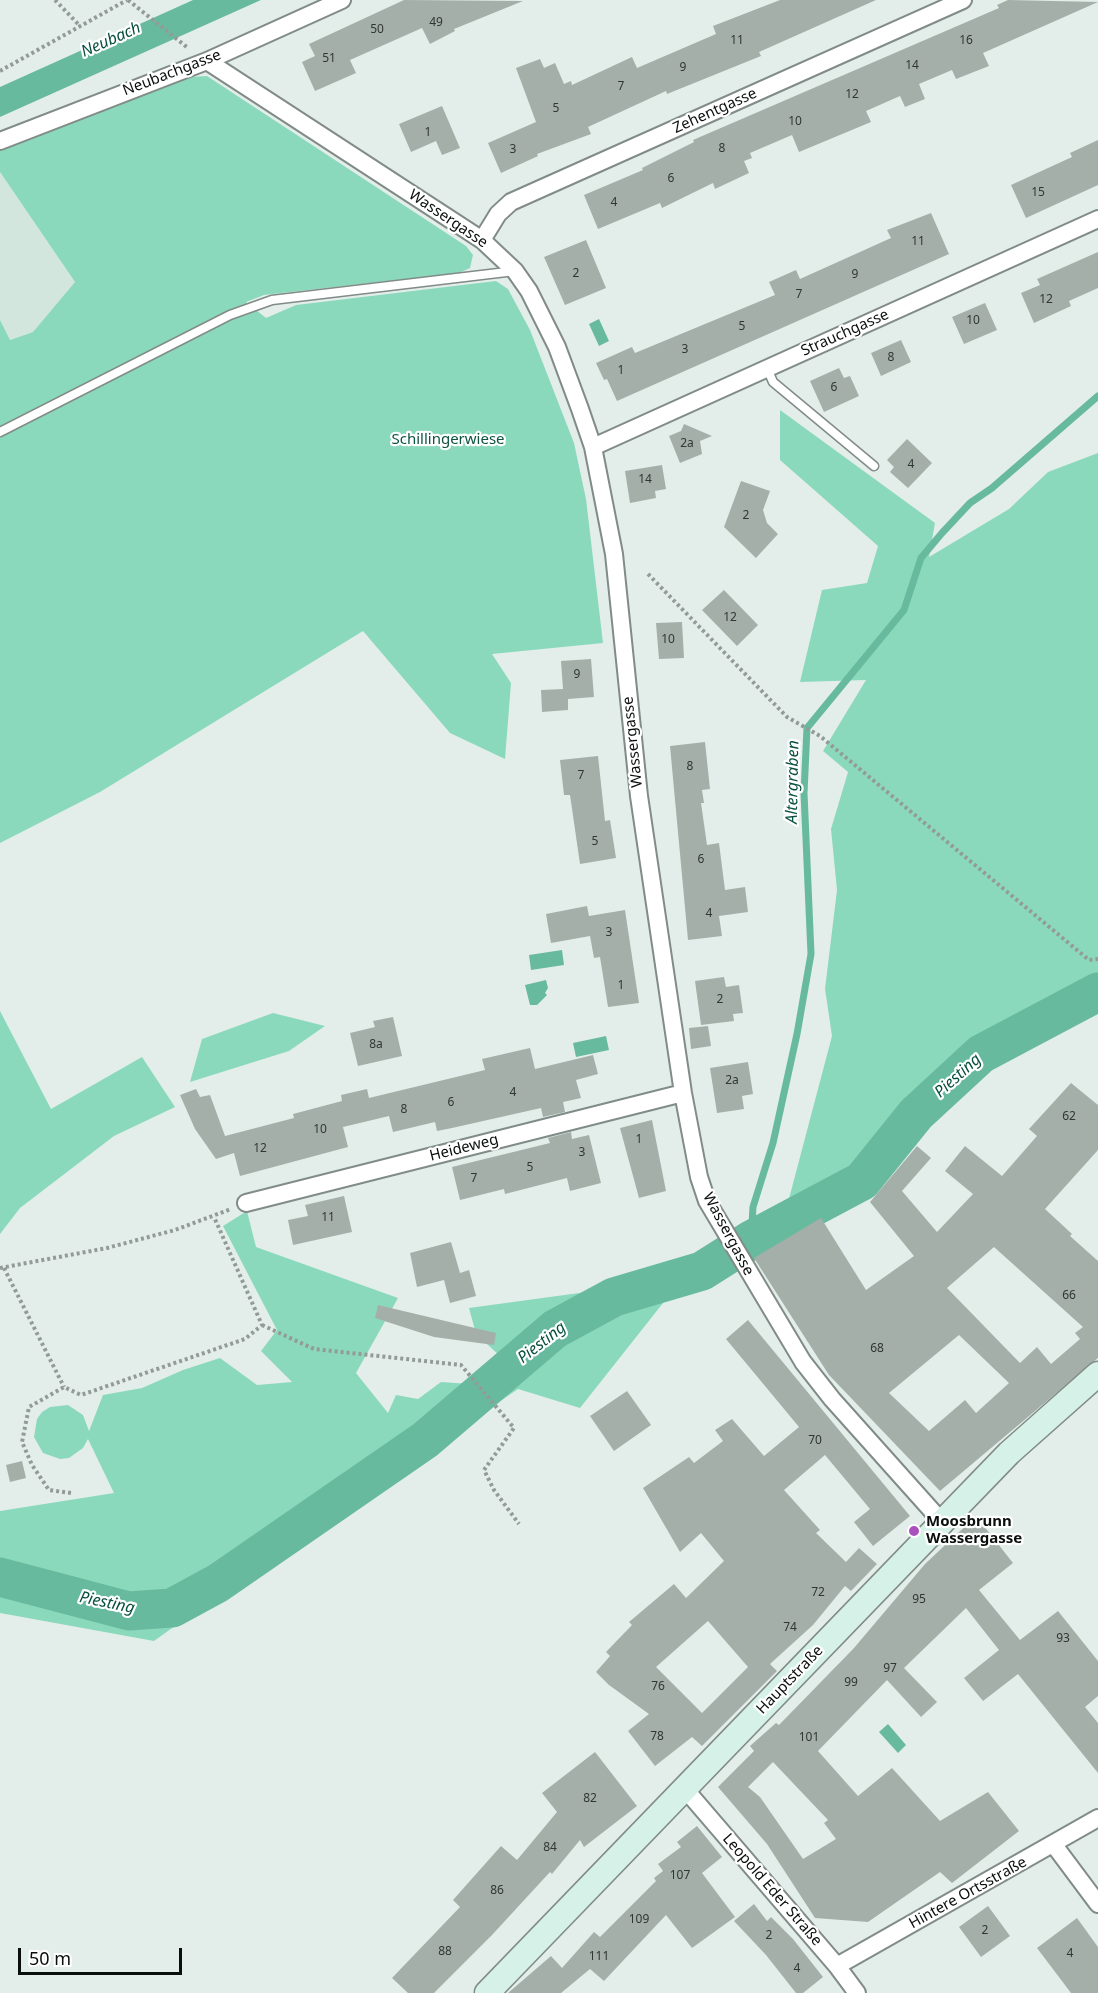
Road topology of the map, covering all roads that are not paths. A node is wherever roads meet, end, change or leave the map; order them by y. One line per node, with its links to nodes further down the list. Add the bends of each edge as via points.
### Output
1 (342, 0): 3 (street, Neubachgasse)
2 (963, 0): 6 (street, Zehentgasse, via 511,202 498,214)
3 (207, 61): 4 (street, Neubachgasse); 6 (street, Wassergasse)
4 (0, 141)
5 (1098, 219): 8 (street, Strauchgasse)
6 (482, 240): 7 (street, Wassergasse)
7 (515, 271): 9 (lane, via 272,300 230,315); 10 (street, Wassergasse, via 557,346)
8 (767, 368): 10 (street, Strauchgasse); 11 (lane, via 773,382)
9 (0, 432)
10 (592, 447): 12 (street, Wassergasse, via 614,554 639,796)
11 (874, 466)
12 (683, 1093): 13 (street, Heideweg); 15 (street, Wassergasse, via 699,1177 719,1225 803,1362)
13 (246, 1203)
14 (1098, 1374): 15 (main road, Hauptstraße, via 1009,1453)
15 (942, 1522): 16 (main road, Hauptstraße)
16 (685, 1789): 20 (street, Leopold Eder Straße); 21 (main road, Hauptstraße)
17 (1098, 1818): 18 (street, Hintere Ortsstraße)
18 (1054, 1845): 19 (street); 20 (street, Hintere Ortsstraße)
19 (1098, 1904)
20 (837, 1966): 22 (street, Leopold Eder Straße)
21 (487, 1993)
22 (857, 1993)

